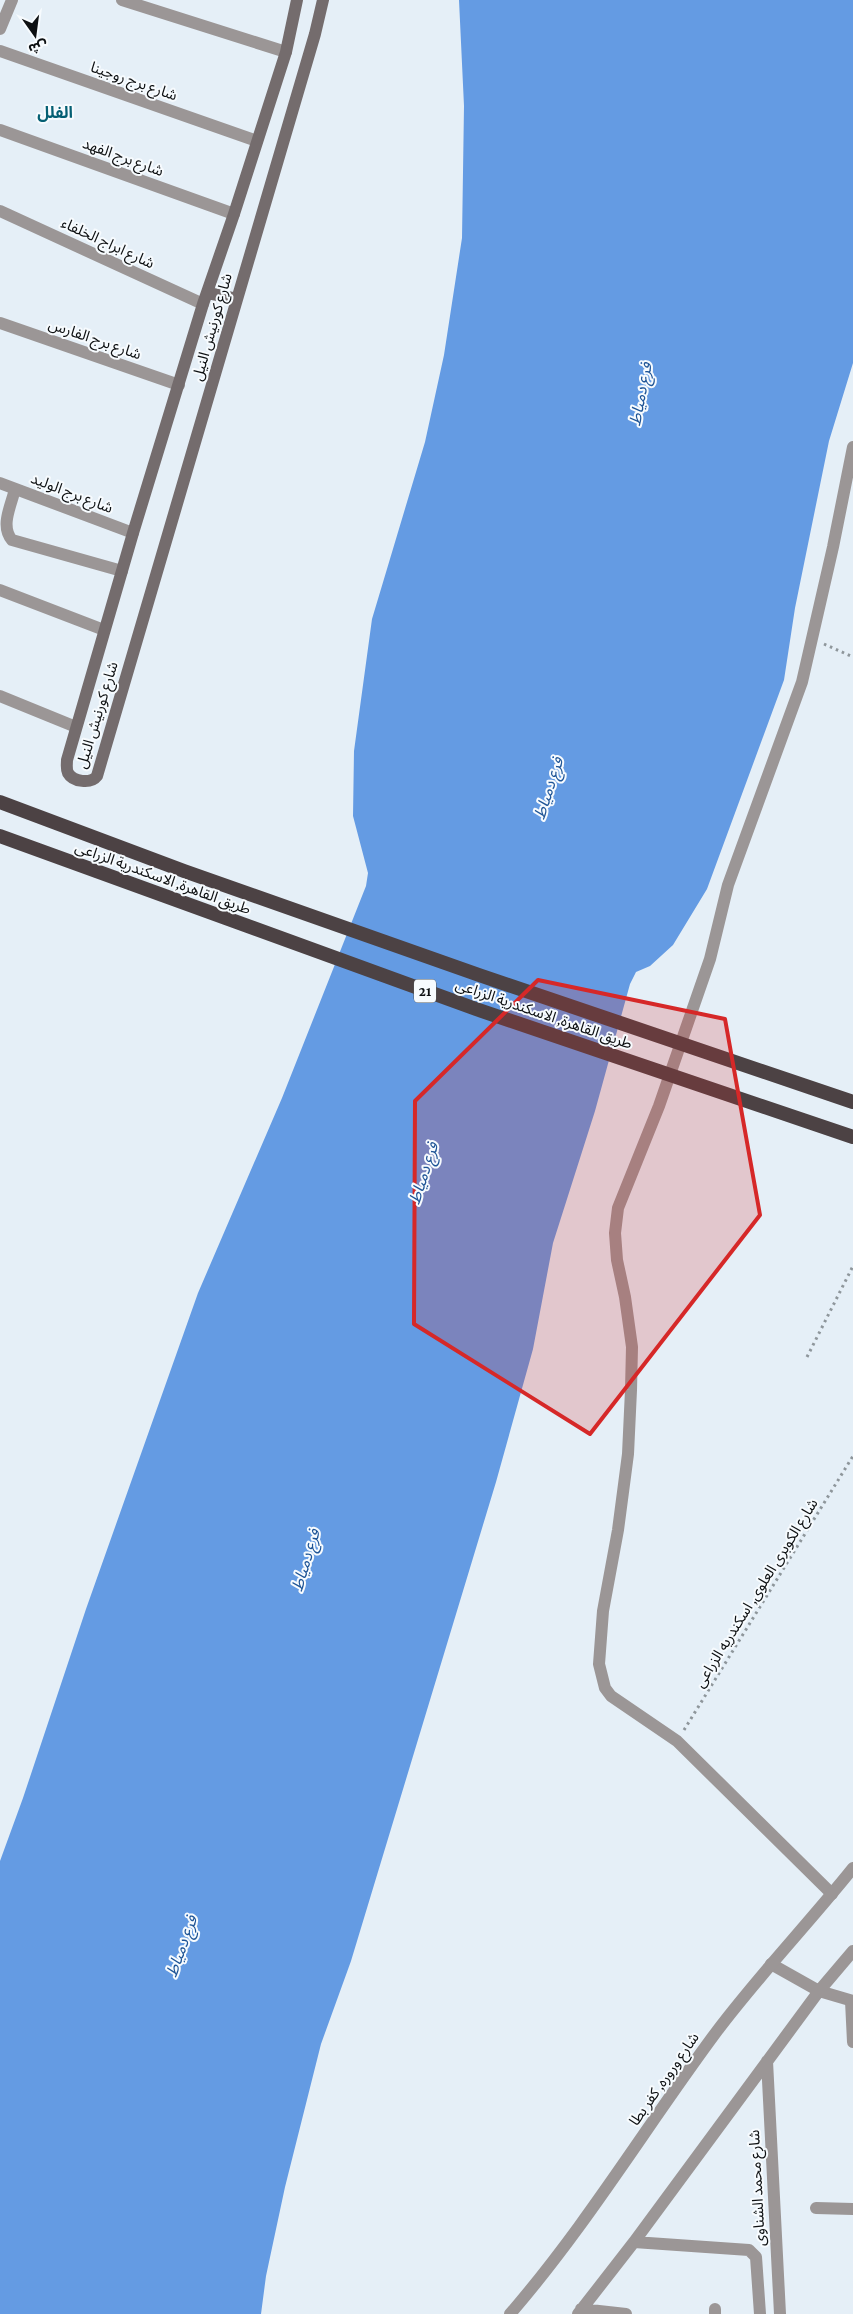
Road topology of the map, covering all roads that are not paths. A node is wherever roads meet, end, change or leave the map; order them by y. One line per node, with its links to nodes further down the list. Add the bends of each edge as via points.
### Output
1 (12, 0): 5 (street)
2 (122, 0): 7 (street)
3 (297, 0): 7 (main road, شارع كورنيش النيل)
4 (323, 0): 13 (main road, شارع كورنيش النيل)
5 (0, 28)
6 (0, 51): 9 (street, شارع برج روجينا)
7 (286, 52): 9 (main road, شارع كورنيش النيل)
8 (0, 130): 11 (street, شارع برج الفهد)
9 (257, 141): 11 (main road, شارع كورنيش النيل)
10 (0, 211): 12 (street, شارع ابراج الخلفاء)
11 (234, 214): 12 (main road, شارع كورنيش النيل)
12 (206, 299): 13 (main road); 15 (main road, شارع كورنيش النيل)
13 (237, 299): 24 (main road, شارع كورنيش النيل, via 97,776 92,781 70,776 67,772)
14 (0, 323): 15 (street, شارع برج الفارس)
15 (179, 385): 19 (main road, شارع كورنيش النيل)
16 (853, 446): 30 (street, via 834,547 802,682 728,885 710,959 659,1106 618,1208 615,1233 632,1347 631,1390 628,1454 603,1611 599,1664 605,1688 611,1696 677,1741)
17 (0, 483): 18 (street, شارع برج الوليد)
18 (15, 489): 19 (street, شارع برج الوليد); 20 (street, via 6,527 12,540)
19 (133, 533): 20 (main road, شارع كورنيش النيل)
20 (122, 571): 22 (main road, شارع كورنيش النيل)
21 (0, 590): 22 (street)
22 (104, 630): 24 (main road, شارع كورنيش النيل)
23 (0, 696): 24 (street)
24 (76, 727)
25 (0, 802): 27 (highway, طريق القاهرة, الاسكندرية الزراعى / 21, via 479,975)
26 (0, 836): 28 (highway, طريق القاهرة, الاسكندرية الزراعى / 21, via 439,996)
27 (853, 1102)
28 (853, 1137)
29 (853, 1868): 30 (street, شارع وروره, كفر بطا)
30 (832, 1894): 32 (street, شارع وروره, كفر بطا)
31 (853, 1951): 33 (street)
32 (771, 1964): 33 (street); 41 (street, شارع وروره, كفر بطا, via 718,2030 584,2222)
33 (819, 1992): 34 (street); 36 (street)
34 (852, 2001): 35 (street)
35 (853, 2042)
36 (767, 2061): 39 (street); 44 (street, شارع محمد الشناوى)
37 (816, 2208): 38 (street)
38 (853, 2208)
39 (634, 2242): 40 (street); 43 (street, via 749,2250 756,2257)
40 (580, 2312): 42 (street)
41 (510, 2314)
42 (626, 2314)
43 (760, 2314)
44 (780, 2314)

